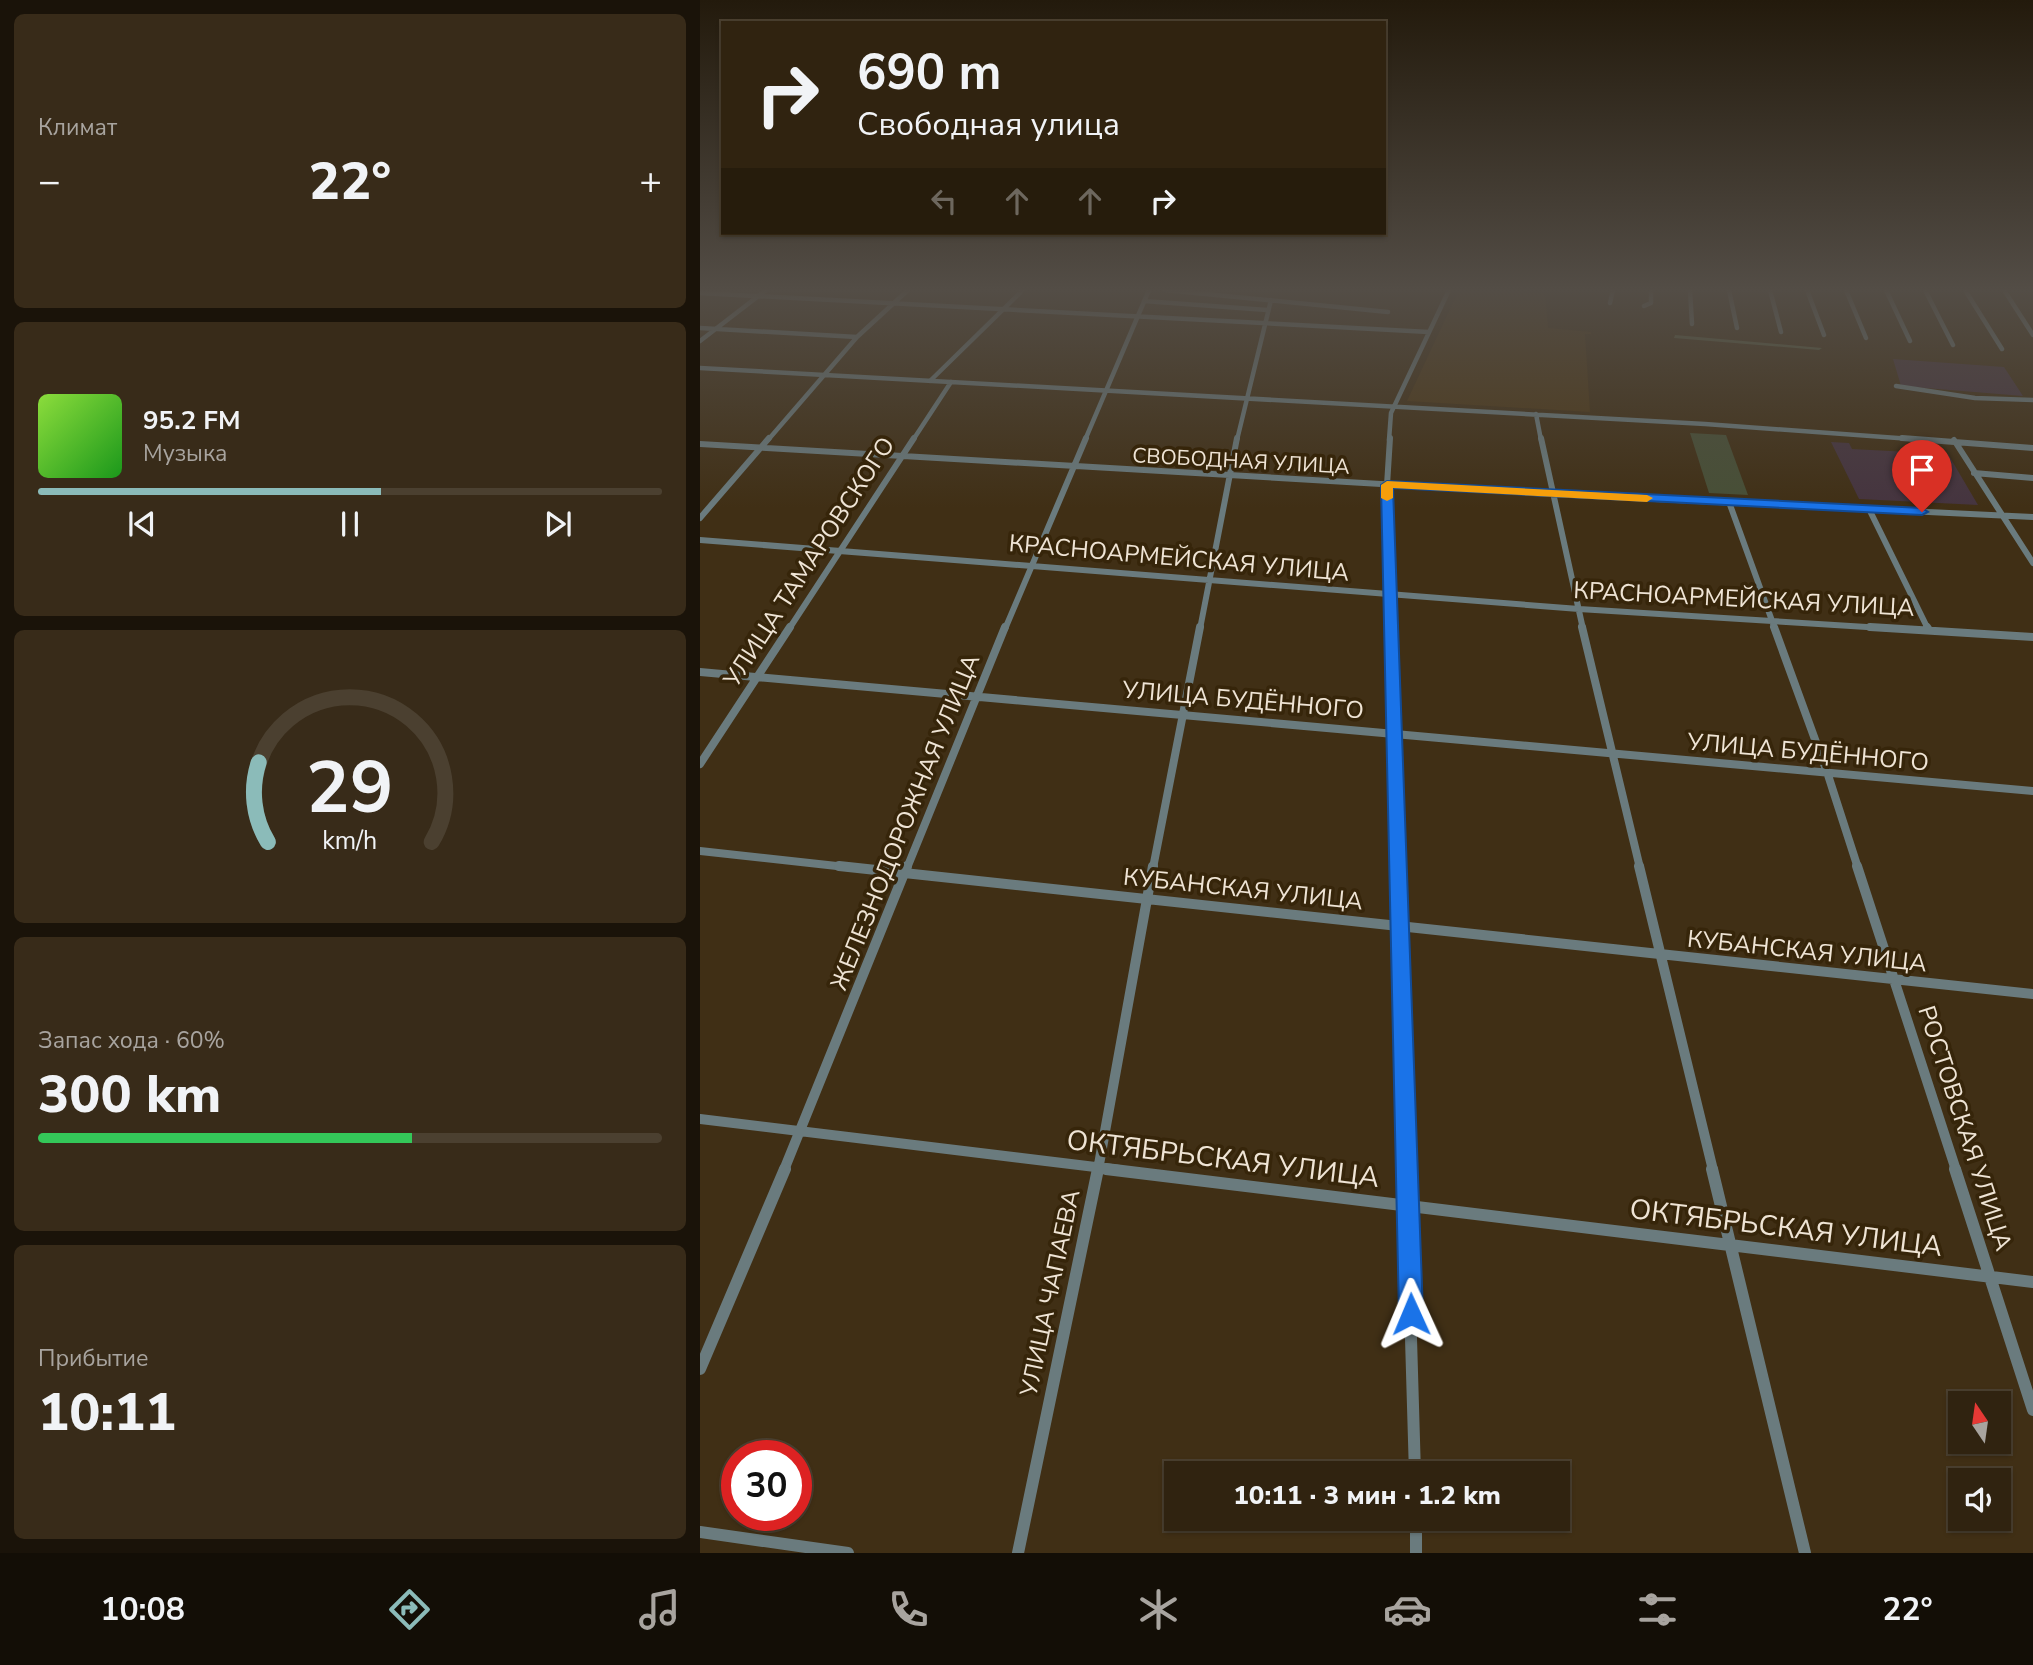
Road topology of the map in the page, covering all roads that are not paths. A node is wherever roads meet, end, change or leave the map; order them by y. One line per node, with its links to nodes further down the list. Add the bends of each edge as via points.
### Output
1 (834, 362): 7 (street)
2 (949, 362): 8 (street)
3 (1118, 362): 11 (street, ЖЕЛЕЗНОДОРОЖНАЯ УЛИЦА)
4 (1254, 362): 12 (street, УЛИЦА ЧАПАЕВА)
5 (1415, 362): 14 (street)
6 (700, 368): 7 (street)
7 (823, 375): 8 (street); 18 (street)
8 (930, 381): 9 (street)
9 (951, 382): 11 (street); 20 (street, УЛИЦА ТАМАРОВСКОГО)
10 (1896, 386): 13 (street, via 1975,398)
11 (1106, 390): 12 (street); 21 (street, ЖЕЛЕЗНОДОРОЖНАЯ УЛИЦА)
12 (1245, 398): 14 (street); 23 (street, УЛИЦА ЧАПАЕВА)
13 (2033, 400)
14 (1394, 406): 15 (street); 25 (street)
15 (1536, 414): 16 (street); 26 (street)
16 (1954, 440): 19 (street); 22 (street)
17 (700, 444): 18 (street, СВОБОДНАЯ УЛИЦА)
18 (761, 447): 20 (street, СВОБОДНАЯ УЛИЦА); 31 (street)
19 (2033, 448)
20 (901, 456): 21 (street, СВОБОДНАЯ УЛИЦА); 33 (street, УЛИЦА ТАМАРОВСКОГО)
21 (1072, 467): 23 (street, СВОБОДНАЯ УЛИЦА); 35 (street, ЖЕЛЕЗНОДОРОЖНАЯ УЛИЦА)
22 (1974, 473): 24 (street); 29 (street)
23 (1232, 476): 25 (street, СВОБОДНАЯ УЛИЦА); 36 (street, УЛИЦА ЧАПАЕВА)
24 (2033, 478)
25 (1387, 485): 26 (street, СВОБОДНАЯ УЛИЦА); 37 (street)
26 (1551, 494): 27 (street, СВОБОДНАЯ УЛИЦА); 38 (street)
27 (1729, 502): 28 (street, СВОБОДНАЯ УЛИЦА); 39 (street, РОСТОВСКАЯ УЛИЦА)
28 (1869, 509): 29 (street, СВОБОДНАЯ УЛИЦА); 40 (street)
29 (2001, 515): 30 (street, СВОБОДНАЯ УЛИЦА); 34 (street)
30 (2033, 517)
31 (700, 518)
32 (700, 540): 33 (street, КРАСНОАРМЕЙСКАЯ УЛИЦА)
33 (839, 550): 35 (street, КРАСНОАРМЕЙСКАЯ УЛИЦА); 43 (street, УЛИЦА ТАМАРОВСКОГО)
34 (2033, 563)
35 (1032, 566): 36 (street, КРАСНОАРМЕЙСКАЯ УЛИЦА); 44 (street, ЖЕЛЕЗНОДОРОЖНАЯ УЛИЦА)
36 (1210, 581): 37 (street, КРАСНОАРМЕЙСКАЯ УЛИЦА); 45 (street, УЛИЦА ЧАПАЕВА)
37 (1388, 593): 38 (street, КРАСНОАРМЕЙСКАЯ УЛИЦА); 46 (street)
38 (1579, 609): 39 (street, КРАСНОАРМЕЙСКАЯ УЛИЦА); 47 (street)
39 (1772, 620): 40 (street, КРАСНОАРМЕЙСКАЯ УЛИЦА); 49 (street, РОСТОВСКАЯ УЛИЦА)
40 (1929, 630): 41 (street, КРАСНОАРМЕЙСКАЯ УЛИЦА)
41 (2033, 637)
42 (700, 671): 43 (street, УЛИЦА БУДЁННОГО)
43 (757, 677): 44 (street, УЛИЦА БУДЁННОГО); 48 (street, УЛИЦА ТАМАРОВСКОГО)
44 (976, 696): 45 (street, УЛИЦА БУДЁННОГО); 52 (street, ЖЕЛЕЗНОДОРОЖНАЯ УЛИЦА)
45 (1184, 714): 46 (street, УЛИЦА БУДЁННОГО); 53 (street, УЛИЦА ЧАПАЕВА)
46 (1394, 733): 47 (street, УЛИЦА БУДЁННОГО); 54 (street)
47 (1612, 752): 49 (street, УЛИЦА БУДЁННОГО); 55 (street)
48 (700, 764)
49 (1828, 775): 50 (street, УЛИЦА БУДЁННОГО); 56 (street, РОСТОВСКАЯ УЛИЦА)
50 (2033, 791)
51 (700, 851): 52 (street, КУБАНСКАЯ УЛИЦА)
52 (905, 872): 53 (street, КУБАНСКАЯ УЛИЦА); 59 (street, ЖЕЛЕЗНОДОРОЖНАЯ УЛИЦА)
53 (1147, 897): 54 (street, КУБАНСКАЯ УЛИЦА); 60 (street, УЛИЦА ЧАПАЕВА)
54 (1400, 925): 55 (street, КУБАНСКАЯ УЛИЦА); 61 (street)
55 (1662, 954): 56 (street, КУБАНСКАЯ УЛИЦА); 62 (street)
56 (1895, 979): 57 (street, КУБАНСКАЯ УЛИЦА); 63 (street, РОСТОВСКАЯ УЛИЦА)
57 (2033, 994)
58 (700, 1119): 59 (street, ОКТЯБРЬСКАЯ УЛИЦА)
59 (800, 1132): 60 (street, ОКТЯБРЬСКАЯ УЛИЦА); 65 (street, ЖЕЛЕЗНОДОРОЖНАЯ УЛИЦА)
60 (1098, 1168): 61 (street, ОКТЯБРЬСКАЯ УЛИЦА); 71 (street, УЛИЦА ЧАПАЕВА)
61 (1408, 1207): 62 (street, ОКТЯБРЬСКАЯ УЛИЦА); 67 (street)
62 (1731, 1245): 63 (street, ОКТЯБРЬСКАЯ УЛИЦА); 73 (street)
63 (1991, 1278): 64 (street, ОКТЯБРЬСКАЯ УЛИЦА); 66 (street, РОСТОВСКАЯ УЛИЦА)
64 (2033, 1282)
65 (700, 1369)
66 (2033, 1410)
67 (1415, 1461)
68 (1416, 1531): 72 (street)
69 (700, 1532): 70 (street)
70 (848, 1553)
71 (1018, 1553)
72 (1416, 1553)
73 (1805, 1553)

